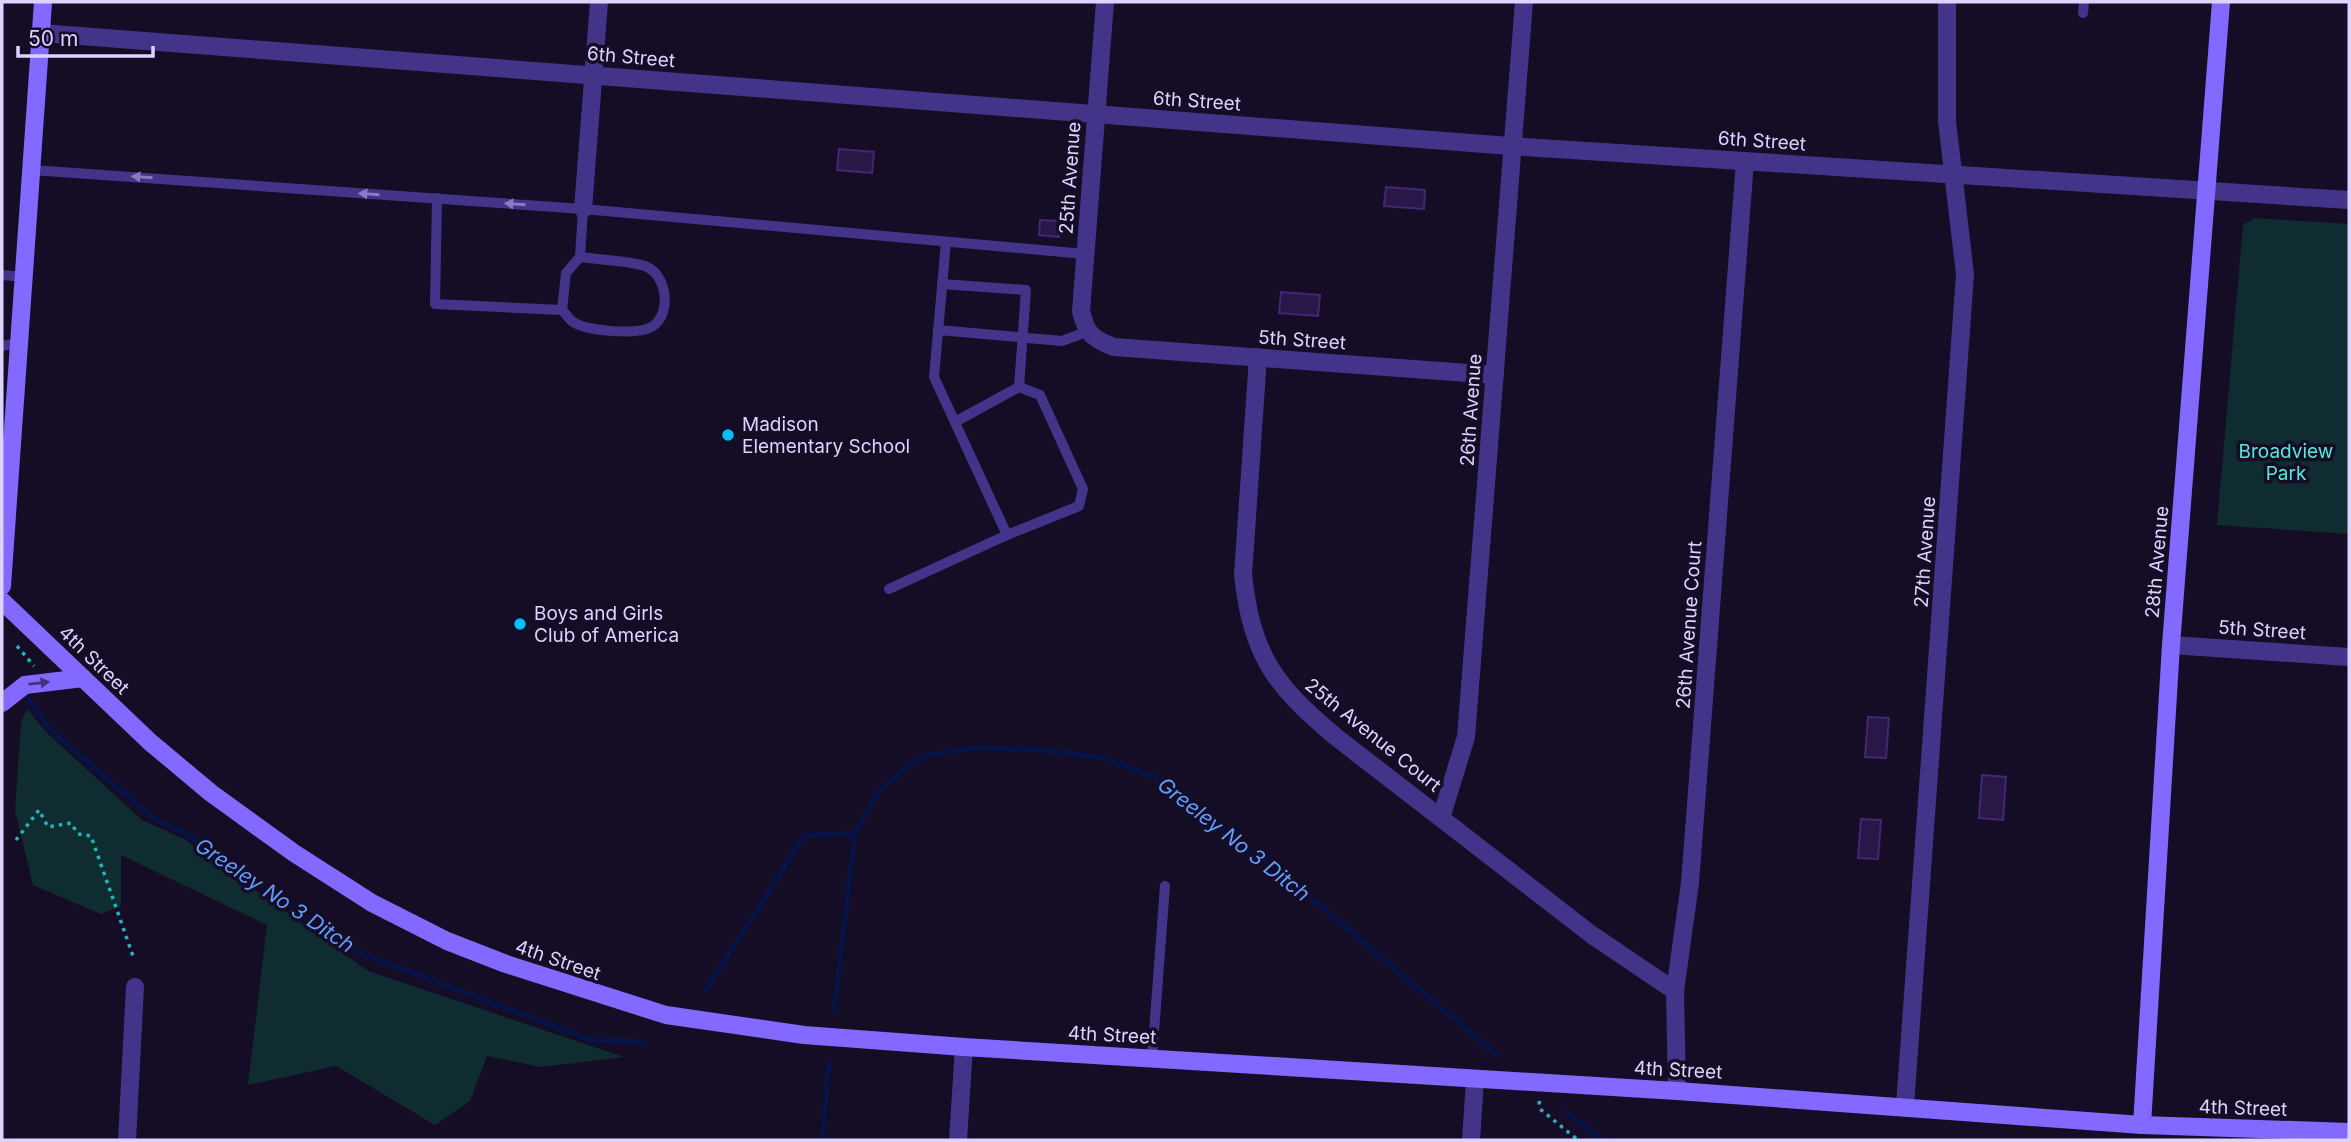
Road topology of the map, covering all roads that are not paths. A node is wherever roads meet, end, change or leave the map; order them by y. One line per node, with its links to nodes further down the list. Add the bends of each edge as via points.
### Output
1 (43, 2): 9 (main road)
2 (599, 2): 10 (street)
3 (1105, 2): 11 (street, 25th Avenue)
4 (1524, 2): 12 (street, 26th Avenue)
5 (1940, 2): 15 (street, 27th Avenue)
6 (2084, 2): 8 (lane)
7 (2221, 2): 16 (main road, 28th Avenue)
8 (2083, 13)
9 (41, 33): 10 (street, 6th Street); 14 (main road)
10 (593, 75): 11 (street, 6th Street); 19 (street)
11 (1096, 115): 12 (street, 6th Street); 21 (street, 25th Avenue)
12 (1510, 146): 13 (street, 6th Street); 32 (street, 26th Avenue)
13 (1745, 161): 15 (street, 6th Street); 47 (street, 26th Avenue Court, via 1690,883)
14 (32, 170): 17 (lane, one-way to 14); 24 (main road)
15 (1955, 174): 16 (street, 6th Street); 52 (street, 27th Avenue, via 1965,274)
16 (2207, 191): 18 (street, 6th Street); 40 (main road, 28th Avenue)
17 (437, 198): 19 (lane, one-way to 17); 26 (lane, via 435,304)
18 (2349, 200)
19 (583, 209): 20 (lane); 22 (lane)
20 (946, 242): 21 (lane); 25 (lane)
21 (1085, 254): 28 (street, 25th Avenue, via 1081,311)
22 (580, 257): 26 (lane, via 566,273); 26 (lane, via 645,267 657,274 664,289 662,312 652,327 627,332 575,323)
23 (2, 275): 24 (lane)
24 (24, 277): 30 (main road)
25 (943, 284): 27 (lane); 29 (lane, via 1026,290)
26 (562, 310)
27 (938, 330): 29 (lane); 34 (lane, via 934,377)
28 (1086, 332): 29 (lane, via 1062,341); 31 (street, 5th Street, via 1107,345)
29 (1023, 338): 33 (lane)
30 (10, 344): 35 (main road)
31 (1258, 357): 32 (street, 5th Street); 44 (street, 25th Avenue Court, via 1243,575 1257,645 1277,680 1301,708)
32 (1495, 375): 44 (street, 26th Avenue, via 1466,737)
33 (1019, 387): 34 (lane); 36 (lane, via 1040,395 1083,489 1079,506)
34 (955, 422): 36 (lane)
35 (5, 514): 37 (main road)
36 (1007, 535): 38 (lane)
37 (2, 586)
38 (889, 589)
39 (2, 601): 42 (main road, 4th Street)
40 (2171, 645): 41 (street, 5th Street); 53 (main road, 28th Avenue)
41 (2349, 657)
42 (83, 678): 43 (main road, one-way to 42, via 25,685); 48 (main road, 4th Street, via 220,800 375,905 447,941 644,1010 804,1035)
43 (2, 703)
44 (1441, 818): 47 (street, 25th Avenue Court, via 1592,935)
45 (1165, 886): 49 (lane)
46 (135, 987): 55 (street)
47 (1675, 991): 51 (street, 26th Avenue Court)
48 (964, 1047): 49 (main road, 4th Street); 56 (street)
49 (1152, 1058): 50 (main road, 4th Street)
50 (1475, 1080): 51 (main road, 4th Street); 57 (street)
51 (1677, 1091): 52 (main road, 4th Street)
52 (1905, 1106): 53 (main road, 4th Street)
53 (2142, 1125): 54 (main road, 4th Street)
54 (2349, 1132)
55 (127, 1140)
56 (958, 1140)
57 (1471, 1140)

